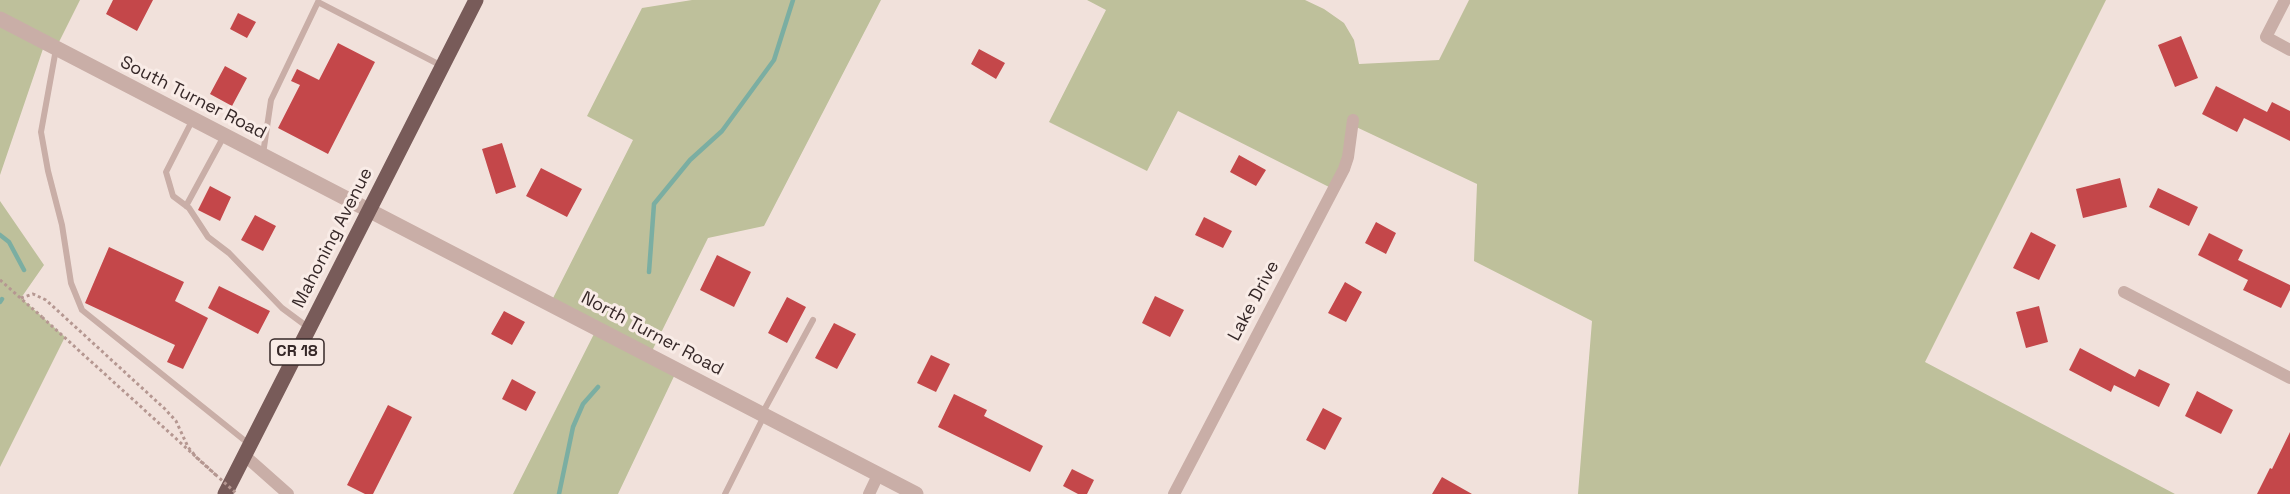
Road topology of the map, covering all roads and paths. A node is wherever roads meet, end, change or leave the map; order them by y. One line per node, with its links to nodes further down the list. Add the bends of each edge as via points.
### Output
1 (476, 0): 6 (main road, Mahoning Avenue / CR 18)
2 (2285, 0): 5 (street, via 2266,37)
3 (0, 19): 4 (street, South Turner Road)
4 (56, 48): 7 (street, South Turner Road); 20 (lane, via 41,132 71,283 82,310)
5 (2290, 50)
6 (442, 66): 10 (lane, via 318,2 271,100); 12 (main road, Mahoning Avenue / CR 18)
7 (193, 119): 9 (street, South Turner Road); 11 (lane, via 166,172 173,196)
8 (1353, 120): 29 (street, Lake Drive, via 1344,169)
9 (224, 136): 10 (street, South Turner Road); 11 (lane)
10 (263, 156): 12 (street, South Turner Road)
11 (186, 206): 17 (lane, via 208,237 282,308)
12 (369, 211): 17 (main road, Mahoning Avenue / CR 18); 19 (street, North Turner Road)
13 (0, 280): 15 (path)
14 (2124, 292): 18 (street)
15 (21, 298): 21 (path, via 33,294 41,297 70,321 176,421 188,447); 24 (path, bridge)
16 (813, 320): 19 (lane)
17 (309, 328): 20 (main road, Mahoning Avenue / CR 18)
18 (2290, 378)
19 (763, 415): 22 (street, North Turner Road); 26 (lane)
20 (247, 450): 23 (main road, Mahoning Avenue / CR 18); 25 (street)
21 (214, 475)
22 (879, 475): 27 (street); 28 (street, North Turner Road)
23 (225, 494)
24 (237, 494)
25 (288, 494)
26 (725, 494)
27 (869, 494)
28 (916, 494)
29 (1174, 494)

